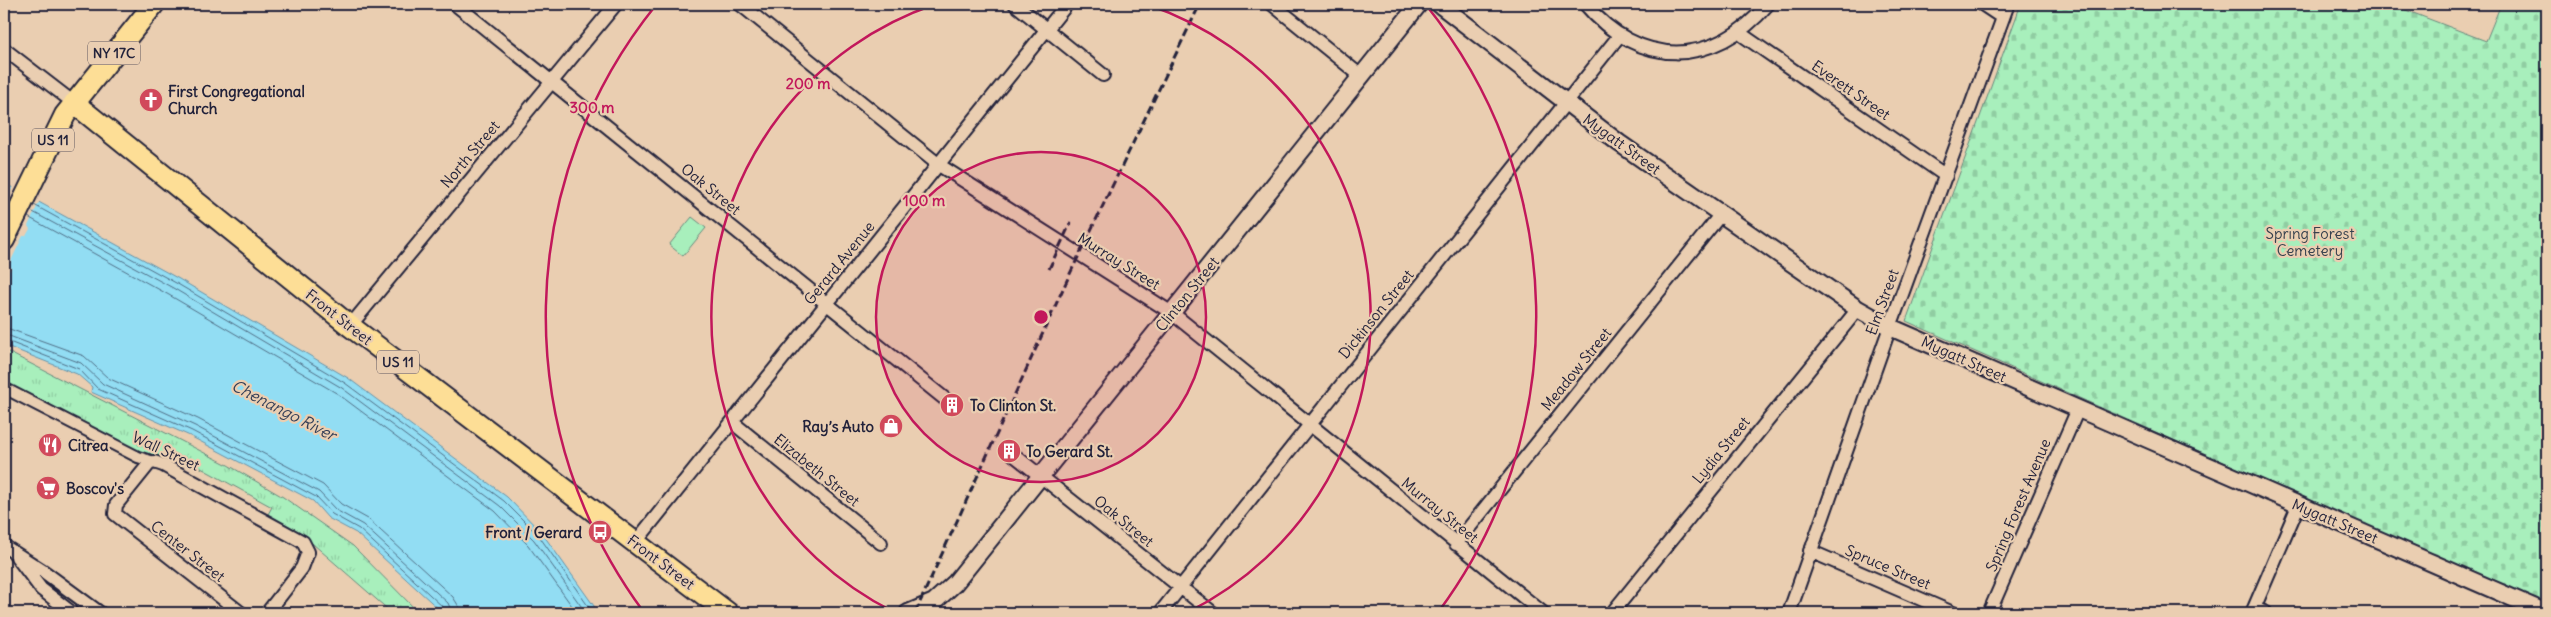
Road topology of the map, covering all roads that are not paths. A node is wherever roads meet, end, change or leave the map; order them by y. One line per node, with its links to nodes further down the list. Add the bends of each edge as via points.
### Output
1 (154, 4): 22 (main road, NY 17C)
2 (455, 4): 21 (street, Oak Street)
3 (616, 4): 21 (street, North Street)
4 (740, 4): 24 (street, Murray Street)
5 (1015, 4): 15 (street)
6 (1067, 4): 15 (street, Gerard Avenue)
7 (1272, 4): 20 (street)
8 (1419, 4): 20 (street, Clinton Street)
9 (1439, 4): 23 (street, Mygatt Street)
10 (1585, 4): 17 (street)
11 (1768, 4): 16 (street)
12 (1982, 4): 14 (street)
13 (2008, 4): 14 (street, Elm Street)
14 (2002, 18): 25 (street, Elm Street)
15 (1046, 30): 19 (street); 24 (street, Gerard Avenue)
16 (1738, 32): 17 (street, via 1691,53 1673,54 1647,49); 25 (street, Everett Street)
17 (1618, 36): 23 (street, Dickinson Street)
18 (4, 49): 22 (street, Front Street)
19 (1103, 75)
20 (1362, 76): 30 (street, Clinton Street)
21 (552, 81): 28 (street, Oak Street); 31 (street, North Street)
22 (74, 103): 27 (main road, US 11); 31 (main road, Front Street / US 11)
23 (1566, 103): 26 (street, Mygatt Street); 37 (street, Dickinson Street)
24 (939, 165): 28 (street, Gerard Avenue); 30 (street, Murray Street)
25 (1946, 176): 32 (street, Elm Street)
26 (1720, 214): 29 (street, Mygatt Street); 44 (street, Meadow Street)
27 (4, 240)
28 (827, 304): 34 (street, Oak Street); 36 (street, Gerard Avenue)
29 (1858, 309): 32 (street, Mygatt Street); 59 (street, Lydia Street)
30 (1172, 313): 37 (street, Murray Street); 40 (street, Clinton Street)
31 (350, 326): 42 (main road, Front Street / US 11)
32 (1890, 327): 35 (street, Mygatt Street); 46 (street, Elm Street)
33 (4, 388): 39 (street, Wall Street, via 138,457)
34 (945, 399)
35 (2078, 409): 41 (street, Mygatt Street); 62 (street, Spring Forest Avenue)
36 (732, 422): 42 (street, Gerard Avenue); 43 (street, Elizabeth Street)
37 (1308, 425): 44 (street, Murray Street); 48 (street, Dickinson Street)
38 (1014, 455): 40 (street, Oak Street)
39 (154, 462): 52 (street, Center Street, via 116,505 115,514); 53 (street, Wall Street, via 302,542 308,552 302,568)
40 (1041, 476): 48 (street, Oak Street); 55 (street, Clinton Street, via 955,583 934,602)
41 (2298, 506): 49 (street); 64 (street, Mygatt Street)
42 (636, 543): 54 (main road, Front Street / US 11)
43 (881, 543)
44 (1456, 544): 58 (street, Murray Street)
45 (4, 546): 47 (street)
46 (1810, 551): 60 (street, Elm Street); 61 (street, Spruce Street)
47 (16, 555): 50 (street, via 41,589); 51 (street, via 43,570)
48 (1180, 587): 56 (street, Dickinson Street); 57 (street, Oak Street)
49 (2253, 611): 63 (street)
50 (72, 613)
51 (100, 613)
52 (241, 613)
53 (267, 613)
54 (728, 613)
55 (908, 613)
56 (1160, 613)
57 (1213, 613)
58 (1543, 613)
59 (1612, 613)
60 (1789, 613)
61 (1953, 613)
62 (1989, 613)
63 (2266, 613)
64 (2547, 613)

